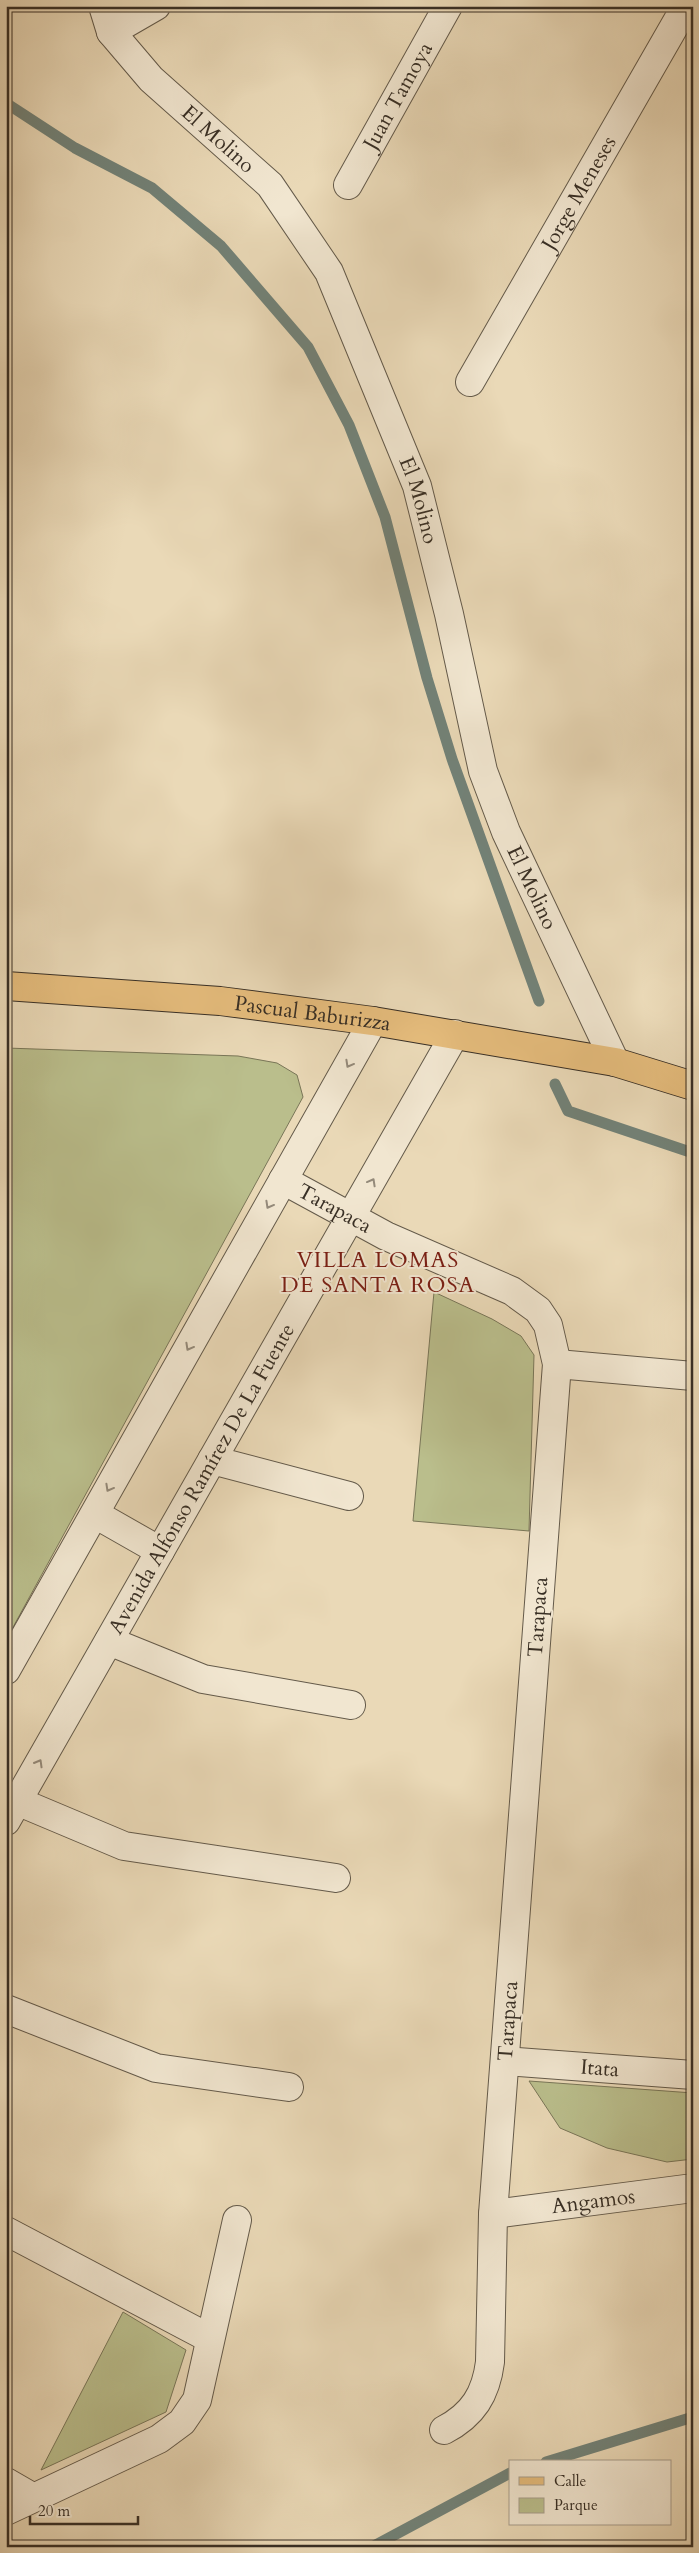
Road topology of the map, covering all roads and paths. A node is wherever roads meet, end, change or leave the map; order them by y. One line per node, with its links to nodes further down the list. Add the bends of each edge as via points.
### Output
1 (103, 6): 5 (street, El Molino)
2 (156, 6): 5 (street)
3 (448, 6): 6 (street, Juan Tamoya)
4 (686, 6): 7 (street, Jorge Meneses)
5 (112, 32): 11 (street, El Molino, via 152,79 270,185 329,272 418,486 483,771 506,832)
6 (348, 185)
7 (470, 382)
8 (6, 986): 9 (main road, Pascual Baburizza, via 220,1001)
9 (373, 1021): 10 (main road, Pascual Baburizza); 13 (street, one-way to 13)
10 (455, 1034): 11 (main road, Pascual Baburizza); 14 (street, Avenida Alfonso Ramírez De La Fuente, one-way to 10)
11 (615, 1062): 12 (main road, Pascual Baburizza)
12 (693, 1086)
13 (283, 1180): 14 (street, Tarapaca); 19 (street, one-way to 19)
14 (352, 1217): 15 (street, Tarapaca, via 386,1236 512,1291 538,1310 548,1325); 17 (street, Avenida Alfonso Ramírez De La Fuente)
15 (557, 1364): 16 (street); 27 (street, Tarapaca)
16 (693, 1376)
17 (212, 1460): 18 (street); 20 (street, Avenida Alfonso Ramírez De La Fuente)
18 (349, 1496)
19 (95, 1514): 20 (street); 22 (street)
20 (160, 1551): 21 (street, Avenida Alfonso Ramírez De La Fuente)
21 (109, 1641): 23 (street, via 203,1679); 24 (street, Avenida Alfonso Ramírez De La Fuente, one-way to 21)
22 (6, 1670)
23 (351, 1705)
24 (12, 1811): 25 (street, via 124,1846)
25 (336, 1878)
26 (6, 2009): 29 (street, via 156,2068)
27 (506, 2062): 28 (street, Itata); 31 (street, Tarapaca)
28 (693, 2075)
29 (289, 2087)
30 (693, 2188): 31 (street, Angamos)
31 (493, 2214): 35 (street, Tarapaca, via 488,2381 471,2412)
32 (237, 2220): 34 (street)
33 (6, 2231): 34 (street)
34 (209, 2338): 37 (street, via 197,2400 182,2422 159,2439)
35 (444, 2430)
36 (6, 2482): 37 (street)
37 (32, 2498): 38 (street)
38 (6, 2511)

